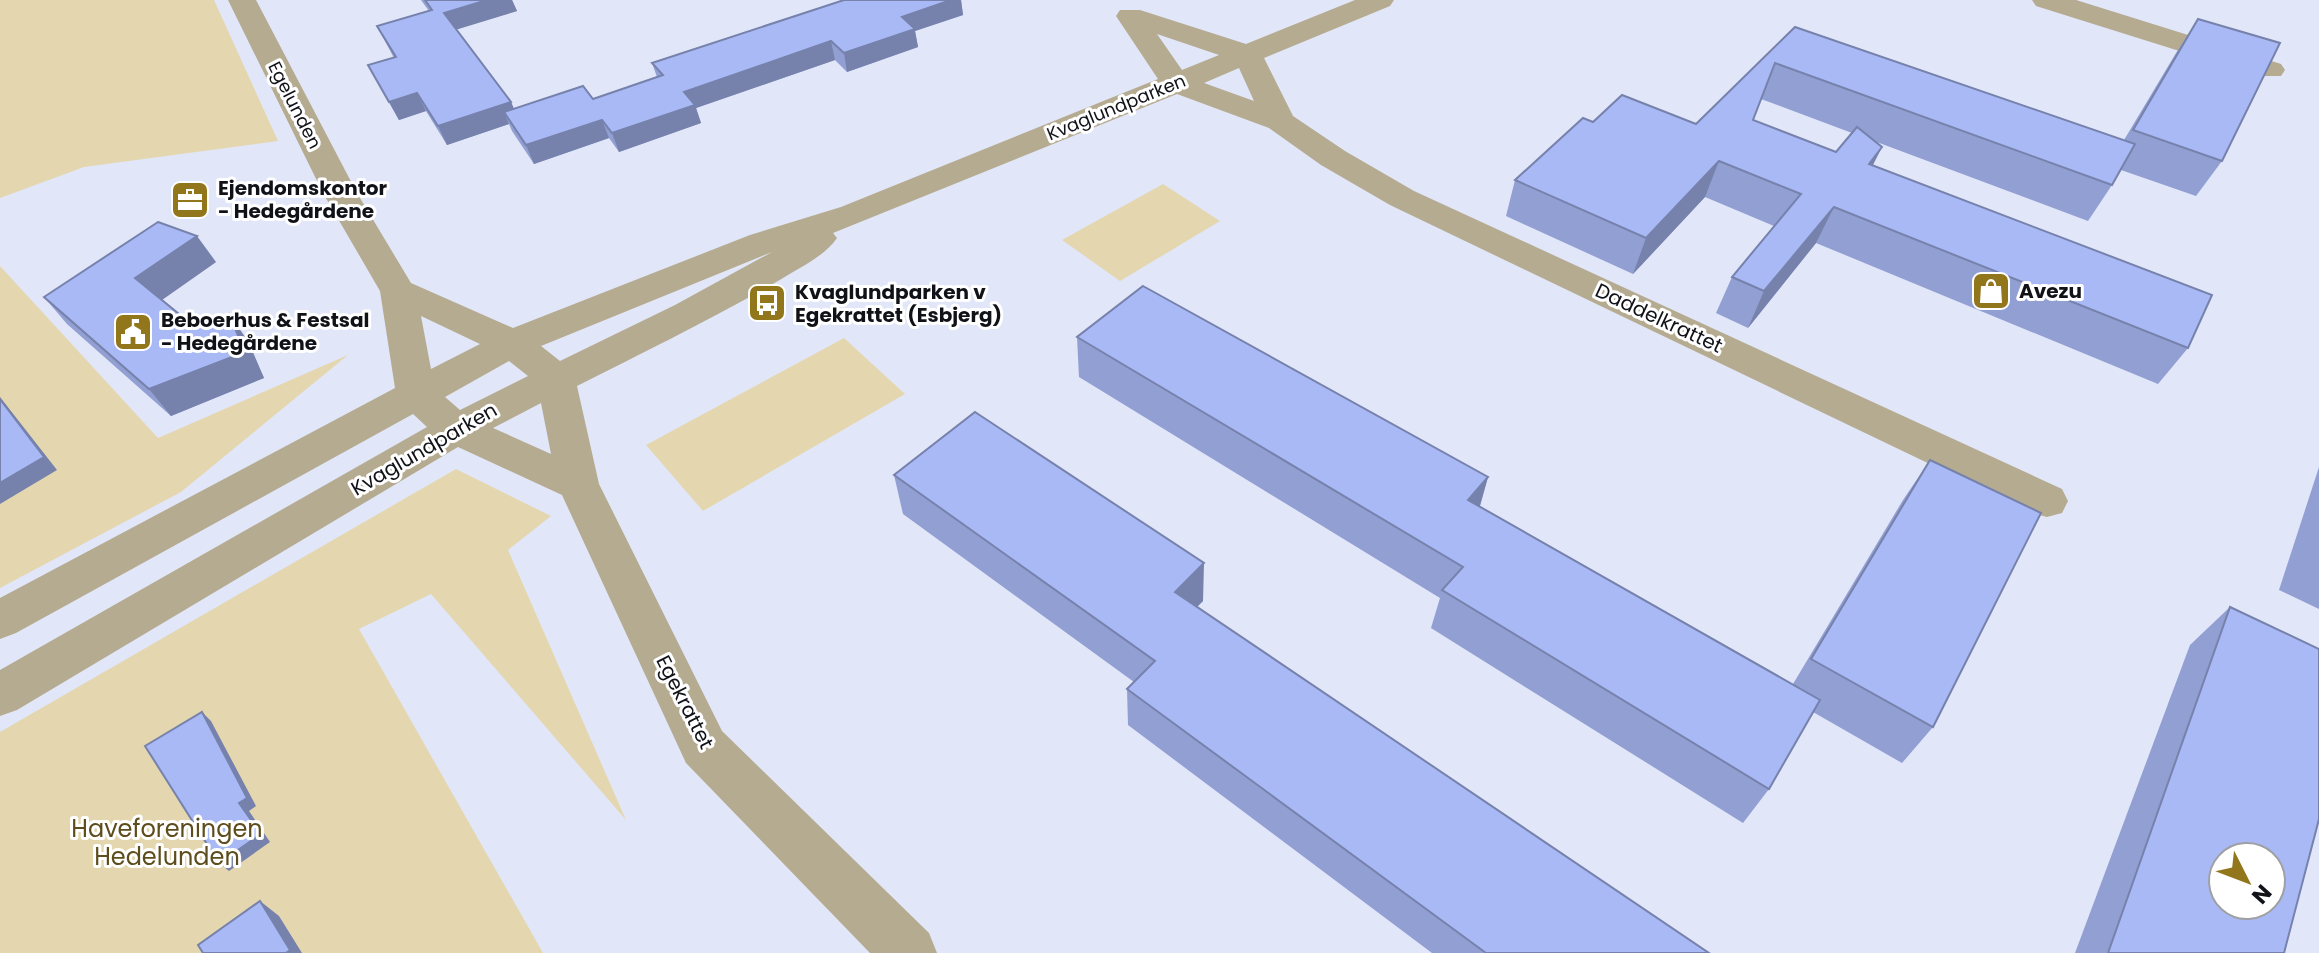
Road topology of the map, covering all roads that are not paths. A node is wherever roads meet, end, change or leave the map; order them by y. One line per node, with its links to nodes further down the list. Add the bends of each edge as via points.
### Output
1 (242, 0): 10 (street, Egelunden, via 340,193)
2 (1380, 0): 5 (street, Kvaglundparken)
3 (2046, 0): 6 (street)
4 (1119, 8): 5 (street); 7 (street)
5 (1247, 54): 7 (street, Kvaglundparken); 8 (street, Daddelkrattet)
6 (2270, 70)
7 (1176, 83): 8 (street, Daddelkrattet); 9 (street, Kvaglundparken)
8 (1280, 121): 16 (street, Daddelkrattet, via 1402,198)
9 (853, 215): 11 (street, Kvaglundparken, via 762,243); 12 (street, Kvaglundparken, via 765,276)
10 (398, 291): 11 (street); 13 (street, Egelunden)
11 (512, 343): 12 (street); 13 (street, Kvaglundparken)
12 (555, 377): 14 (street, Kvaglundparken); 15 (street, Egekrattet)
13 (416, 394): 14 (street); 17 (street, Kvaglundparken)
14 (456, 429): 15 (street); 18 (street, Kvaglundparken)
15 (578, 484): 19 (street, Egekrattet, via 704,747)
16 (2047, 501)
17 (0, 620)
18 (0, 695)
19 (909, 953)

